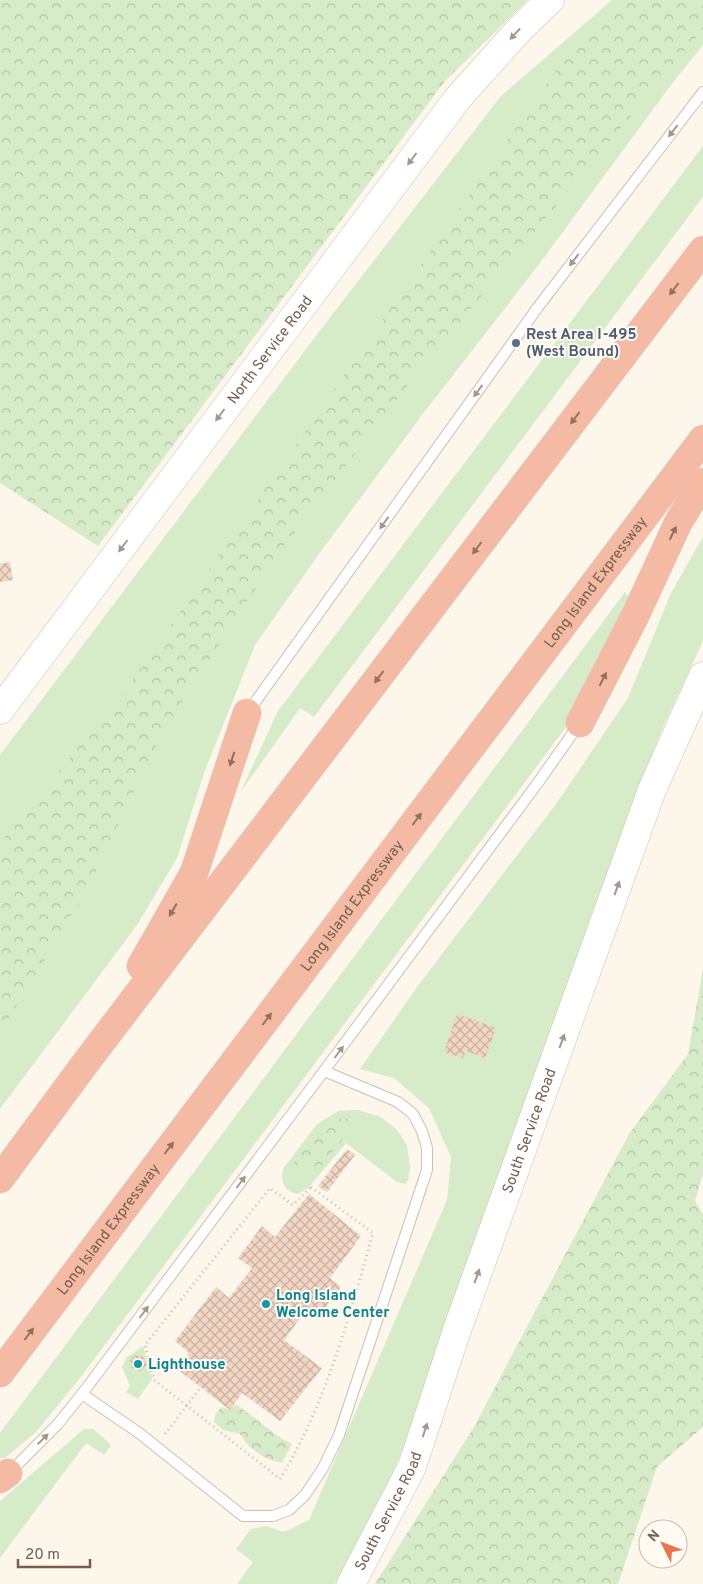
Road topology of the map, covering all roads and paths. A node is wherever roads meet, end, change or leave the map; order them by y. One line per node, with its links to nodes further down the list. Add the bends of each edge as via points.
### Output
1 (550, 0): 7 (main road, North Service Road, one-way to 7, via 458,98)
2 (703, 92): 8 (lane, one-way to 8, via 538,307)
3 (703, 250): 10 (highway, one-way to 10)
4 (703, 439): 13 (highway, Long Island Expressway, one-way to 4)
5 (703, 482): 9 (highway, one-way to 5, via 636,614 678,522)
6 (703, 676): 19 (main road, South Service Road, one-way to 6, via 412,1467 461,1321 652,790)
7 (0, 710)
8 (247, 713): 10 (highway, one-way to 10, via 194,873)
9 (580, 723): 11 (lane, one-way to 9)
10 (84, 1065): 12 (highway)
11 (324, 1071): 15 (lane, one-way to 11); 17 (lane, via 398,1102 413,1114 428,1148 427,1170 339,1435 305,1495 289,1510 273,1516 243,1516)
12 (0, 1179)
13 (0, 1373)
14 (201, 1387): 16 (path)
15 (82, 1394): 17 (lane); 18 (lane, one-way to 15, via 57,1426)
16 (187, 1406): 16 (path, via 280,1479 323,1394 373,1233 311,1187 293,1206 270,1188 145,1345 154,1380); 17 (path)
17 (156, 1446)
18 (4, 1476)
19 (351, 1584)

